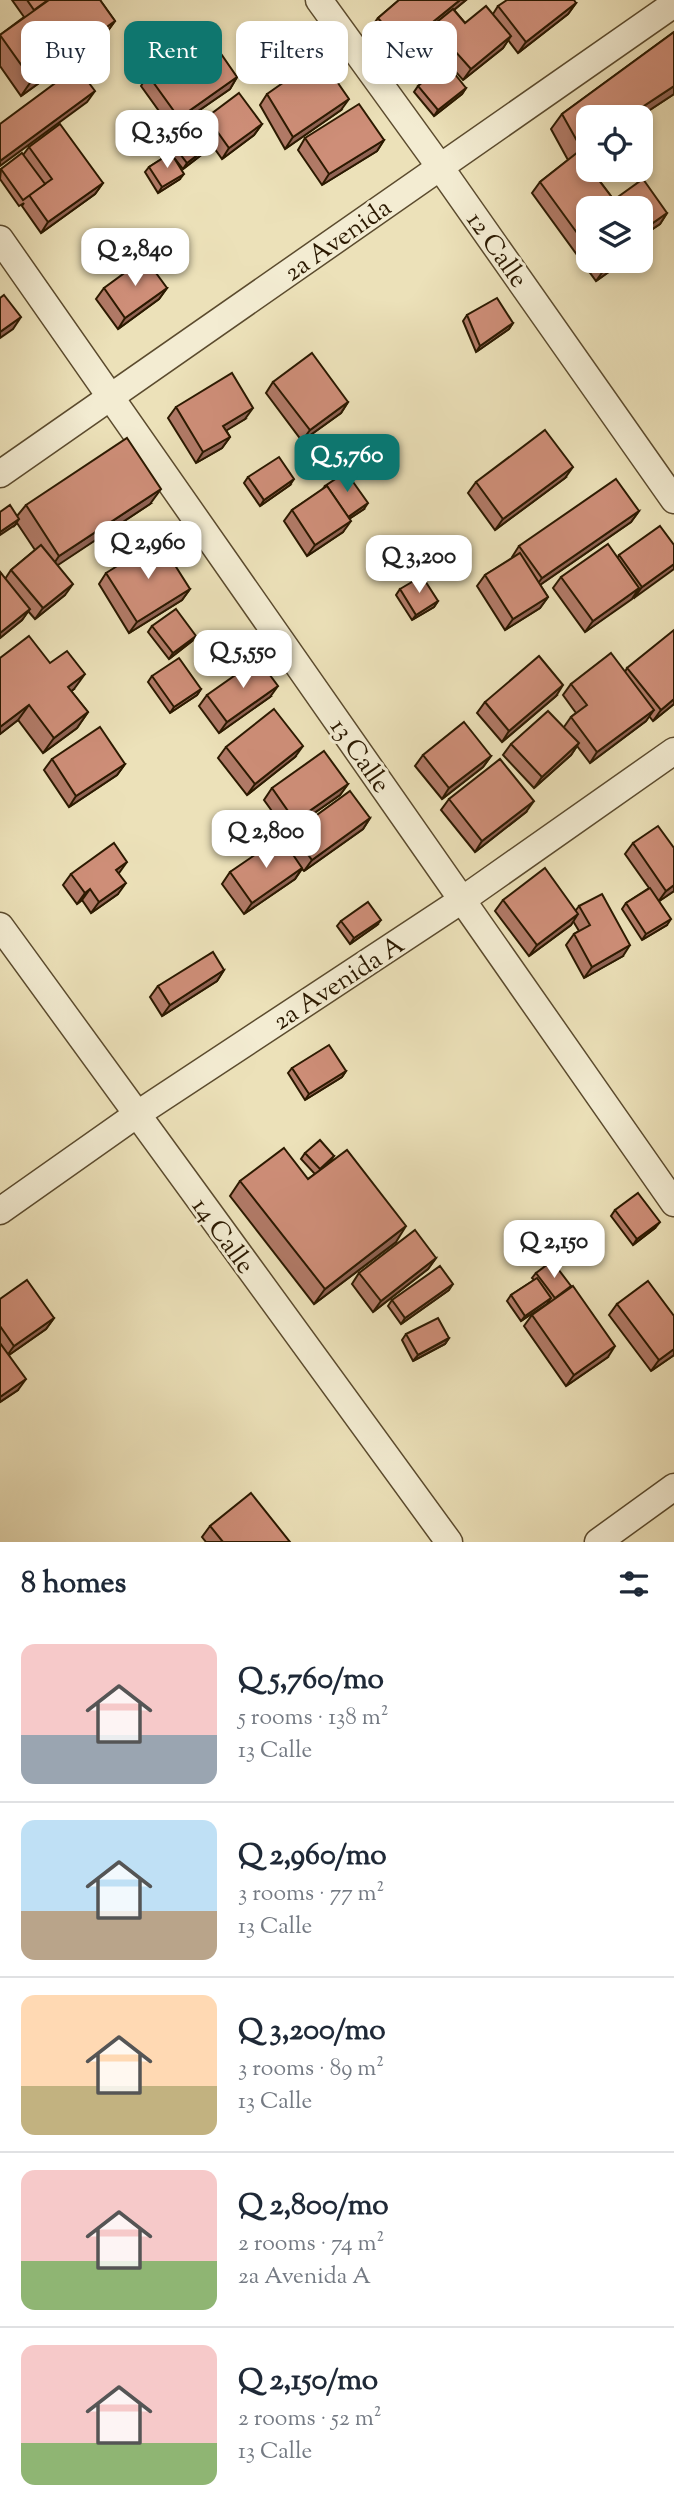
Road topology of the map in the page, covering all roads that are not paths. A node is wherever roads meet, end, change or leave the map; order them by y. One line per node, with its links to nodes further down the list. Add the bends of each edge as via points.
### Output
1 (319, 0): 3 (street, 12 Calle)
2 (674, 4): 3 (street, 2a Avenida)
3 (440, 167): 5 (street, 2a Avenida); 7 (street, 12 Calle)
4 (0, 239): 5 (street, 13 Calle)
5 (110, 396): 6 (street, 2a Avenida); 9 (street, 13 Calle)
6 (0, 474)
7 (674, 500)
8 (674, 751): 9 (street, 2a Avenida A)
9 (462, 900): 11 (street, 2a Avenida A); 12 (street, 13 Calle)
10 (0, 926): 11 (street, 14 Calle)
11 (136, 1115): 13 (street, 2a Avenida A); 15 (street, 14 Calle)
12 (674, 1203)
13 (0, 1211)
14 (674, 1487): 16 (street)
15 (449, 1542)
16 (598, 1542)

